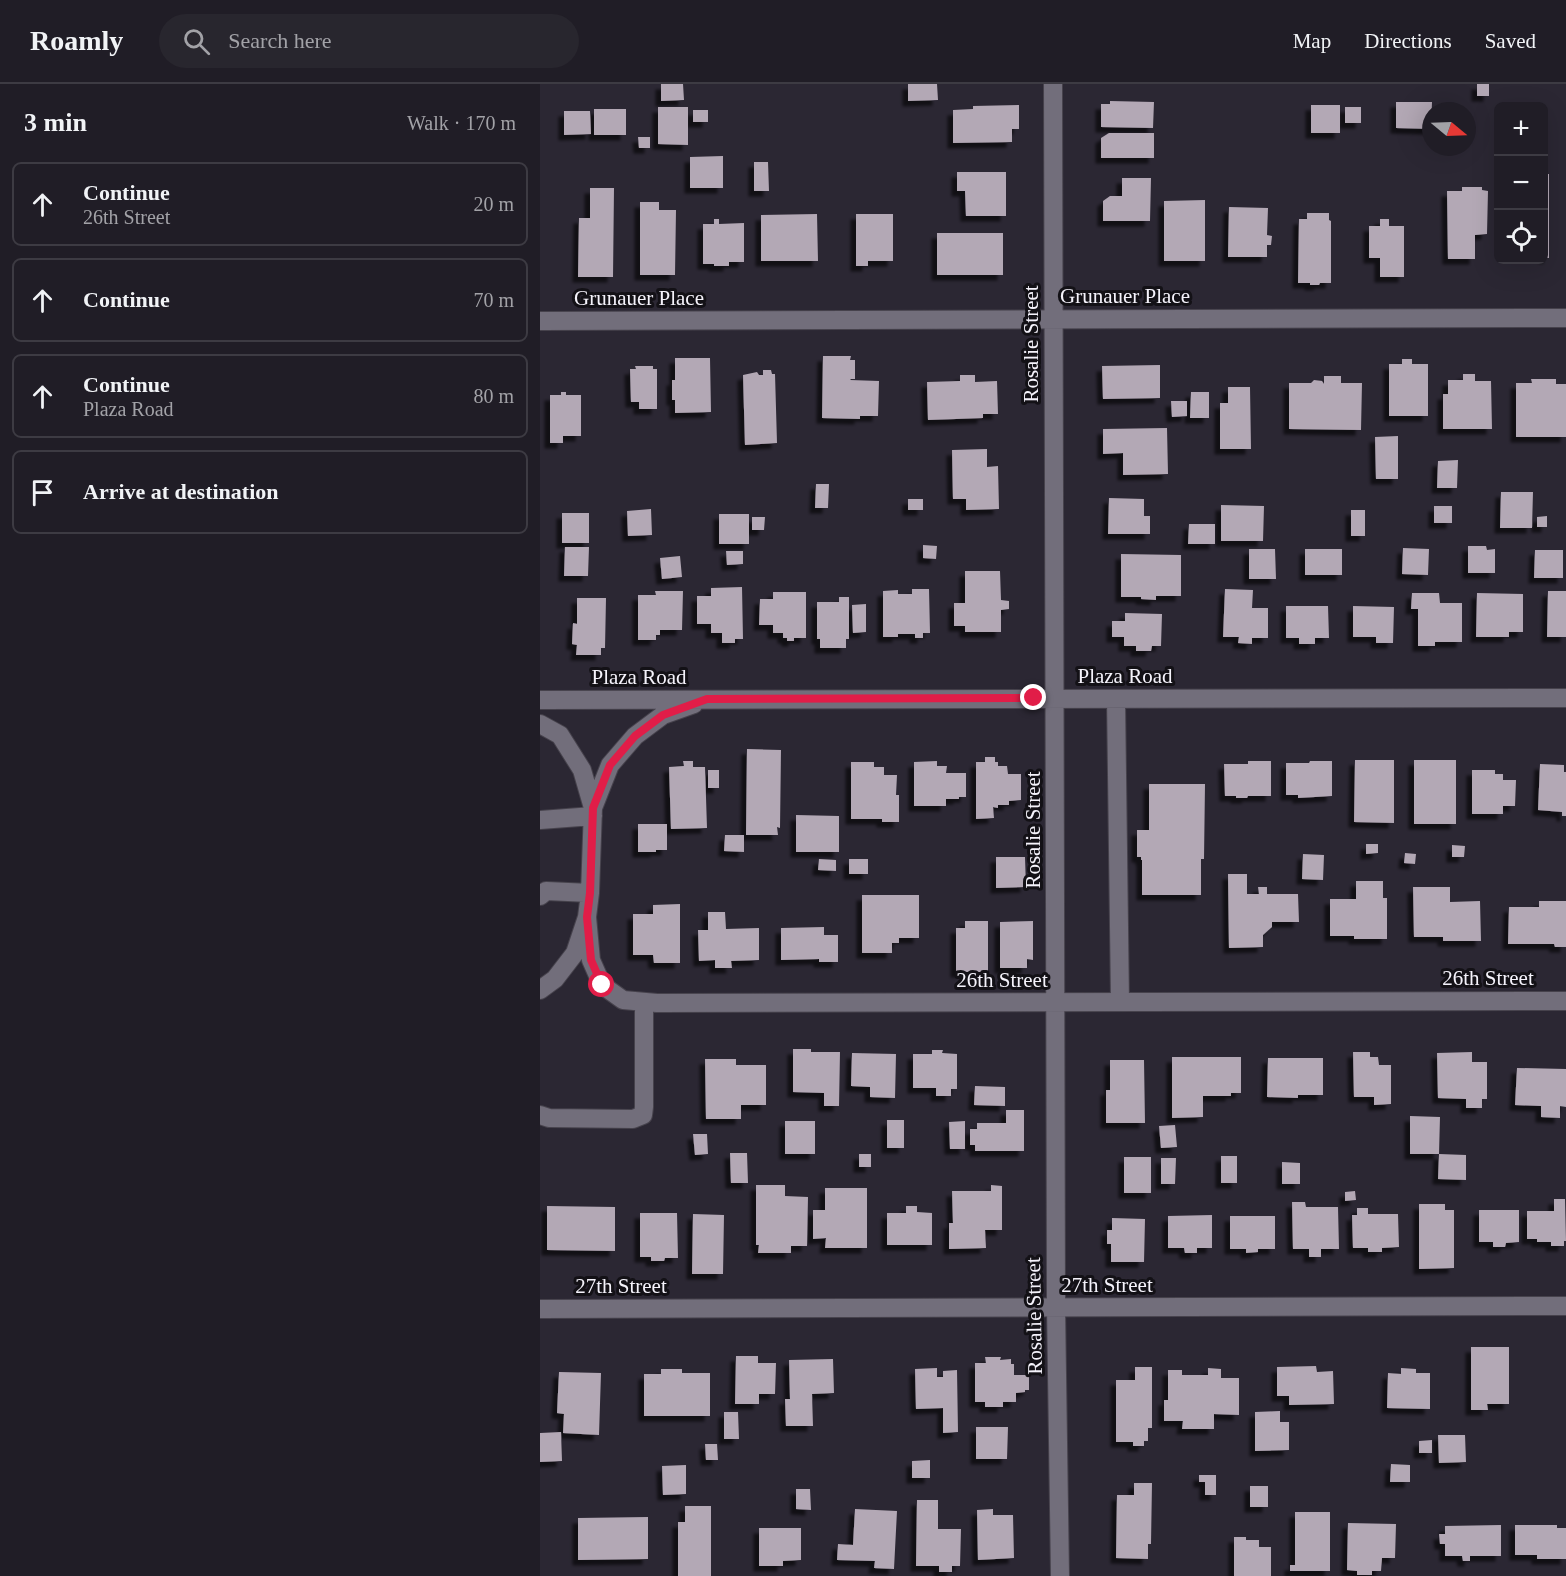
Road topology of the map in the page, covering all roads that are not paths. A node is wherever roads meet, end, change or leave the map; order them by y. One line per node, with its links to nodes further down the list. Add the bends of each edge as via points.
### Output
1 (1053, 84): 3 (street, Rosalie Street)
2 (1566, 318): 3 (street, Grunauer Place)
3 (1053, 319): 4 (street, Grunauer Place); 7 (street, Rosalie Street)
4 (540, 321)
5 (1566, 698): 8 (street, Plaza Road)
6 (707, 699): 7 (street, Plaza Road); 9 (street, Plaza Road); 11 (street, via 663,715 635,736 610,765)
7 (1055, 699): 8 (street, Plaza Road); 19 (street, Rosalie Street)
8 (1116, 699): 20 (street)
9 (540, 700)
10 (540, 724): 11 (street, via 560,735 582,770)
11 (593, 812): 12 (street); 13 (street)
12 (540, 820)
13 (590, 893): 14 (street, via 546,891); 15 (street)
14 (540, 896)
15 (587, 917): 16 (street, via 575,953 555,980); 18 (street, 26th Street, via 591,960 602,985 623,1000)
16 (540, 990)
17 (1566, 1001): 20 (street, 26th Street)
18 (644, 1002): 19 (street, 26th Street); 21 (street, via 643,1115 633,1119 549,1118)
19 (1056, 1002): 20 (street, 26th Street); 23 (street, Rosalie Street)
20 (1120, 1002)
21 (540, 1114)
22 (1566, 1306): 23 (street, 27th Street)
23 (1056, 1307): 24 (street, 27th Street); 25 (street, Rosalie Street)
24 (540, 1309)
25 (1060, 1576)

